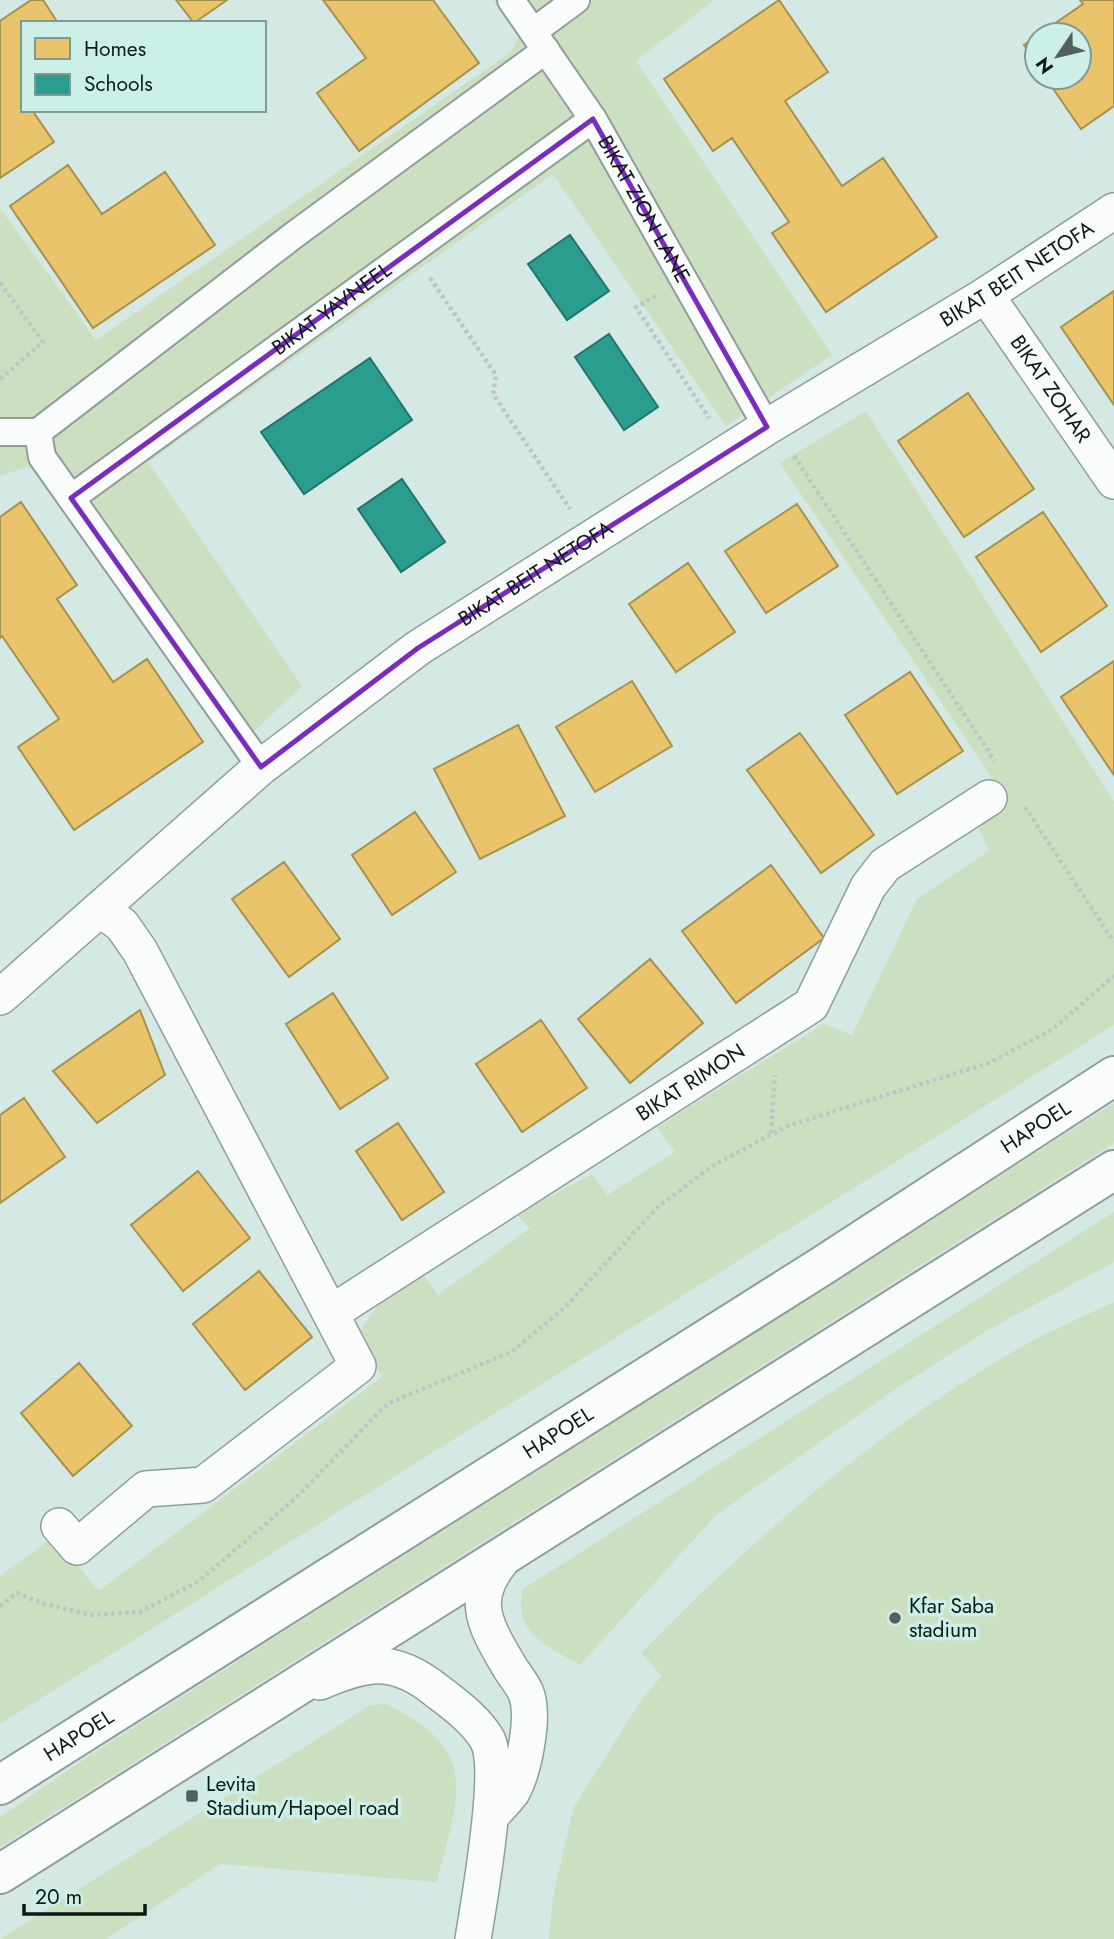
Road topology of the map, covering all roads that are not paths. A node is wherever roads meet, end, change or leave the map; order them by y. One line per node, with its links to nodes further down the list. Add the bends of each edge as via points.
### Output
1 (511, 0): 3 (street, BIKAT ZION LANE)
2 (576, 0): 3 (street)
3 (540, 40): 4 (street, BIKAT ZION LANE); 9 (street)
4 (593, 119): 7 (street, BIKAT ZION LANE); 11 (street, BIKAT YAVNEEL)
5 (1114, 211): 6 (street, BIKAT BEIT NETOFA)
6 (986, 295): 7 (street, BIKAT BEIT NETOFA); 10 (street, BIKAT ZOHAR)
7 (767, 427): 12 (street, BIKAT BEIT NETOFA, via 418,648)
8 (0, 432): 9 (street)
9 (38, 432): 11 (street, via 42,457)
10 (1114, 481)
11 (71, 498): 12 (street)
12 (261, 767): 14 (street, BIKAT BEIT NETOFA)
13 (995, 785): 18 (street, BIKAT RIMON, via 885,865 868,887 811,1005)
14 (100, 909): 15 (street, BIKAT BEIT NETOFA); 18 (street, via 122,925 140,951)
15 (0, 997)
16 (1114, 1076): 22 (main road, HAPOEL, via 822,1266)
17 (1114, 1170): 20 (main road)
18 (331, 1313): 19 (street, via 358,1367 203,1485 146,1489 76,1547)
19 (59, 1526)
20 (510, 1550): 21 (main road); 23 (street, via 490,1573 482,1592 484,1615 526,1693 530,1721 513,1791)
21 (270, 1704): 23 (street, via 358,1666 391,1666 423,1680 463,1711 488,1740); 24 (main road)
22 (0, 1785)
23 (491, 1816): 25 (street)
24 (0, 1874)
25 (473, 1939)

